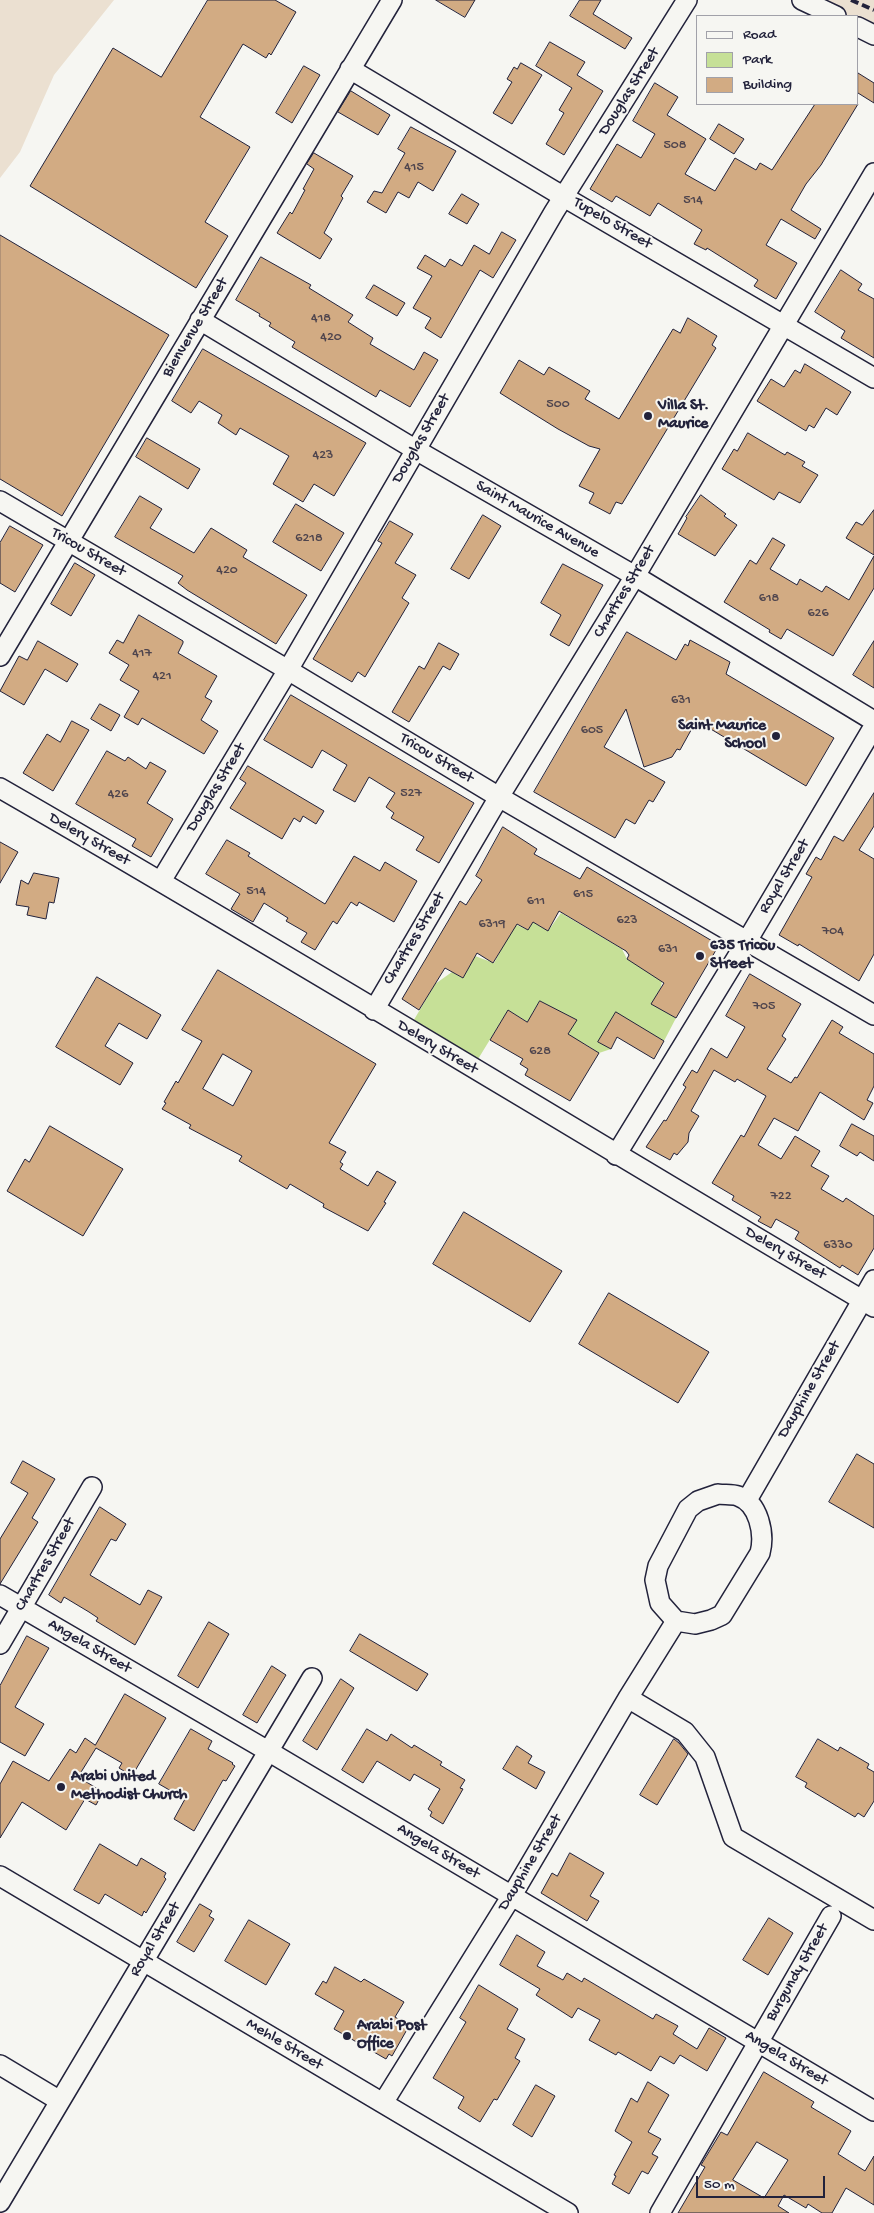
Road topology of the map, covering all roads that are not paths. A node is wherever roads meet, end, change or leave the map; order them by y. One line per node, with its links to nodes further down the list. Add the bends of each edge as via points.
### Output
1 (392, 0): 7 (street, Bienvenue Street)
2 (687, 0): 9 (street, Douglas Street)
3 (802, 0): 4 (street)
4 (834, 15)
5 (859, 28): 6 (street)
6 (874, 35)
7 (350, 69): 9 (street, Tupelo Street); 10 (street, Bienvenue Street)
8 (874, 173): 11 (street, Chartres Street)
9 (564, 196): 11 (street, Tupelo Street); 13 (street, Douglas Street)
10 (200, 320): 13 (street, Saint Maurice Avenue); 15 (street, Bienvenue Street)
11 (784, 324): 12 (street, Tupelo Street); 16 (street, Chartres Street)
12 (874, 378)
13 (416, 450): 16 (street, Saint Maurice Avenue); 18 (street, Douglas Street)
14 (0, 501): 15 (street, Tricou Street)
15 (68, 542): 17 (street, Bienvenue Street); 18 (street, Tricou Street)
16 (635, 576): 19 (street, Saint Maurice Avenue); 22 (street, Chartres Street)
17 (0, 656)
18 (288, 670): 22 (street, Tricou Street); 23 (street, Douglas Street)
19 (874, 721)
20 (874, 726): 24 (street, Royal Street)
21 (0, 788): 23 (street, Delery Street)
22 (499, 797): 24 (street, Tricou Street); 25 (street, Chartres Street)
23 (161, 881): 25 (street, Delery Street)
24 (747, 941): 26 (street, Tricou Street); 27 (street, Royal Street)
25 (374, 1010): 27 (street, Delery Street)
26 (874, 1015)
27 (616, 1155): 29 (street, Delery Street)
28 (874, 1280): 29 (street, Dauphine Street)
29 (868, 1303): 31 (street, Dauphine Street)
30 (92, 1487): 33 (street, Chartres Street)
31 (747, 1500): 34 (street, via 758,1519 763,1542 760,1553 722,1615 695,1624); 34 (street, via 736,1495 718,1494 698,1501 688,1509 658,1566 655,1580 660,1603)
32 (0, 1595): 33 (street, Angela Street)
33 (21, 1608): 35 (street, Chartres Street); 38 (street, Angela Street)
34 (676, 1621): 37 (street, Dauphine Street)
35 (0, 1644)
36 (312, 1678): 38 (street, Royal Street)
37 (628, 1698): 40 (street, Dauphine Street); 42 (street, via 685,1732 705,1757 733,1838)
38 (268, 1751): 40 (street, Angela Street); 43 (street, Royal Street)
39 (0, 1876): 43 (street, Mehle Street)
40 (511, 1897): 44 (street, Angela Street); 47 (street, Dauphine Street)
41 (831, 1916): 44 (street, Burgundy Street)
42 (874, 1920)
43 (144, 1961): 46 (street, Royal Street); 47 (street, Mehle Street)
44 (758, 2042): 48 (street, Angela Street); 51 (street, Burgundy Street)
45 (0, 2065): 46 (street)
46 (60, 2102): 49 (street, Royal Street)
47 (383, 2103): 50 (street, Mehle Street)
48 (874, 2112)
49 (0, 2202)
50 (568, 2213)
51 (660, 2213)

